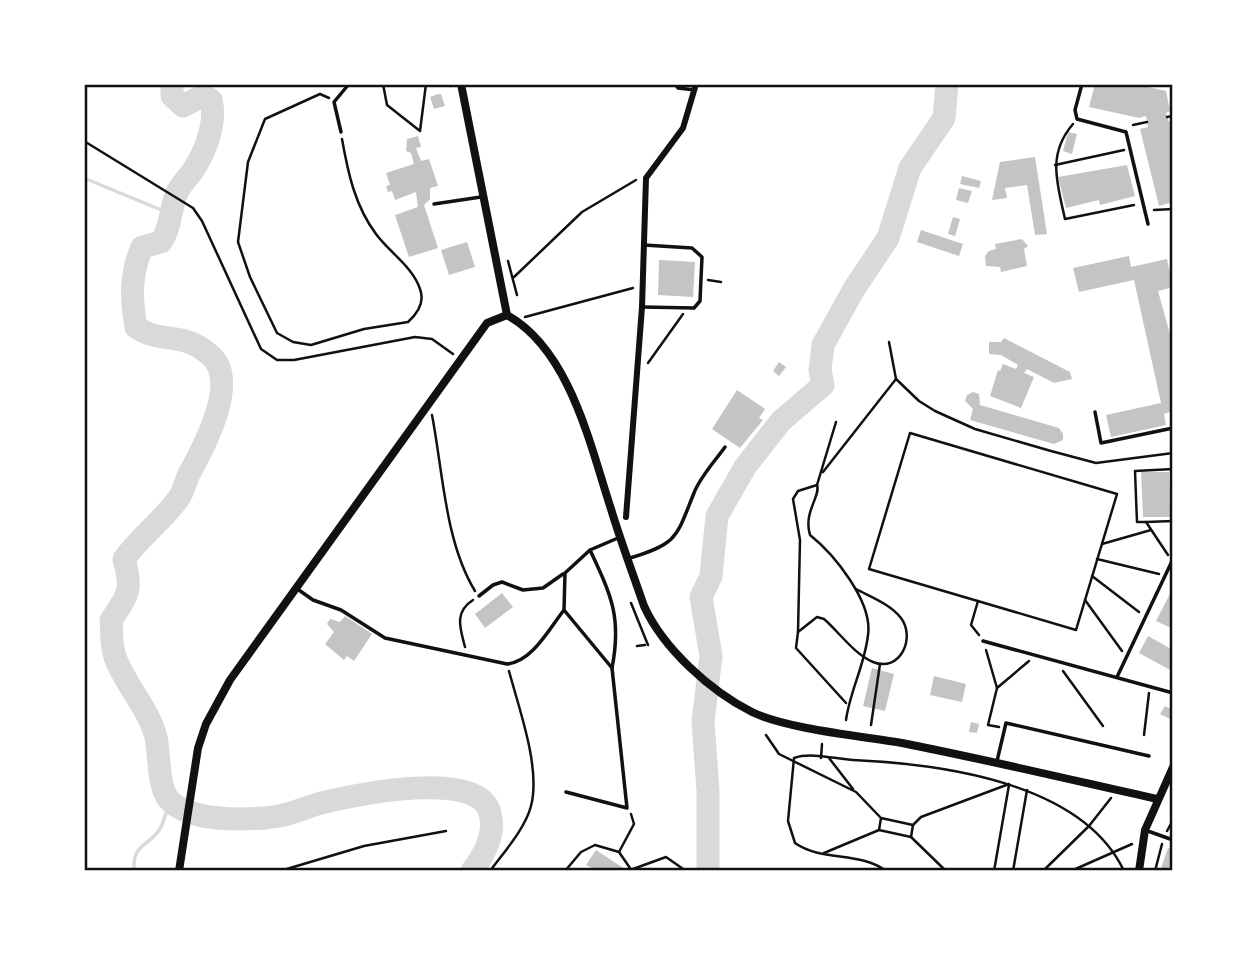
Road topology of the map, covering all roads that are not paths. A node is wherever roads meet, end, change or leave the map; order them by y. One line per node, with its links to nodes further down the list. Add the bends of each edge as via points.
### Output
1 (349, 84): 6 (lane, via 334,102)
2 (461, 84): 7 (street)
3 (675, 84): 5 (lane, via 678,88)
4 (1082, 84): 9 (lane, via 1074,110 1077,119 1126,132)
5 (695, 87): 10 (street, via 683,128 646,178)
6 (341, 132)
7 (484, 197): 8 (lane); 12 (street)
8 (434, 204)
9 (1148, 224)
10 (644, 244): 11 (street); 11 (lane, via 699,251 702,257 699,301 694,308)
11 (642, 307): 16 (street)
12 (507, 315): 17 (street, via 533,333 559,370 585,426); 22 (street, via 487,323)
13 (1095, 412): 14 (lane, via 1101,443)
14 (1173, 428)
15 (725, 447): 19 (lane, via 695,491 677,534 666,545)
16 (626, 516)
17 (620, 537): 18 (lane); 19 (street)
18 (590, 550): 21 (lane); 26 (lane, via 617,617)
19 (628, 559): 30 (street, via 654,629 676,657 744,707 776,720)
20 (1172, 560): 27 (lane)
21 (565, 573): 23 (lane, via 542,588 523,590 502,582 493,584); 24 (lane)
22 (295, 587): 24 (lane, via 385,638 507,664 518,663 533,650); 36 (street, via 216,706 202,736)
23 (479, 597)
24 (564, 610): 26 (lane)
25 (983, 640): 27 (lane)
26 (612, 668): 32 (lane, via 627,808)
27 (1116, 677): 28 (lane)
28 (1173, 693)
29 (1149, 756): 30 (lane, via 1006,723)
30 (997, 763): 33 (street)
31 (1173, 767): 33 (street)
32 (566, 792)
33 (1157, 799): 34 (street)
34 (1145, 830): 35 (lane); 37 (street)
35 (1173, 840)
36 (179, 871)
37 (1139, 871)

